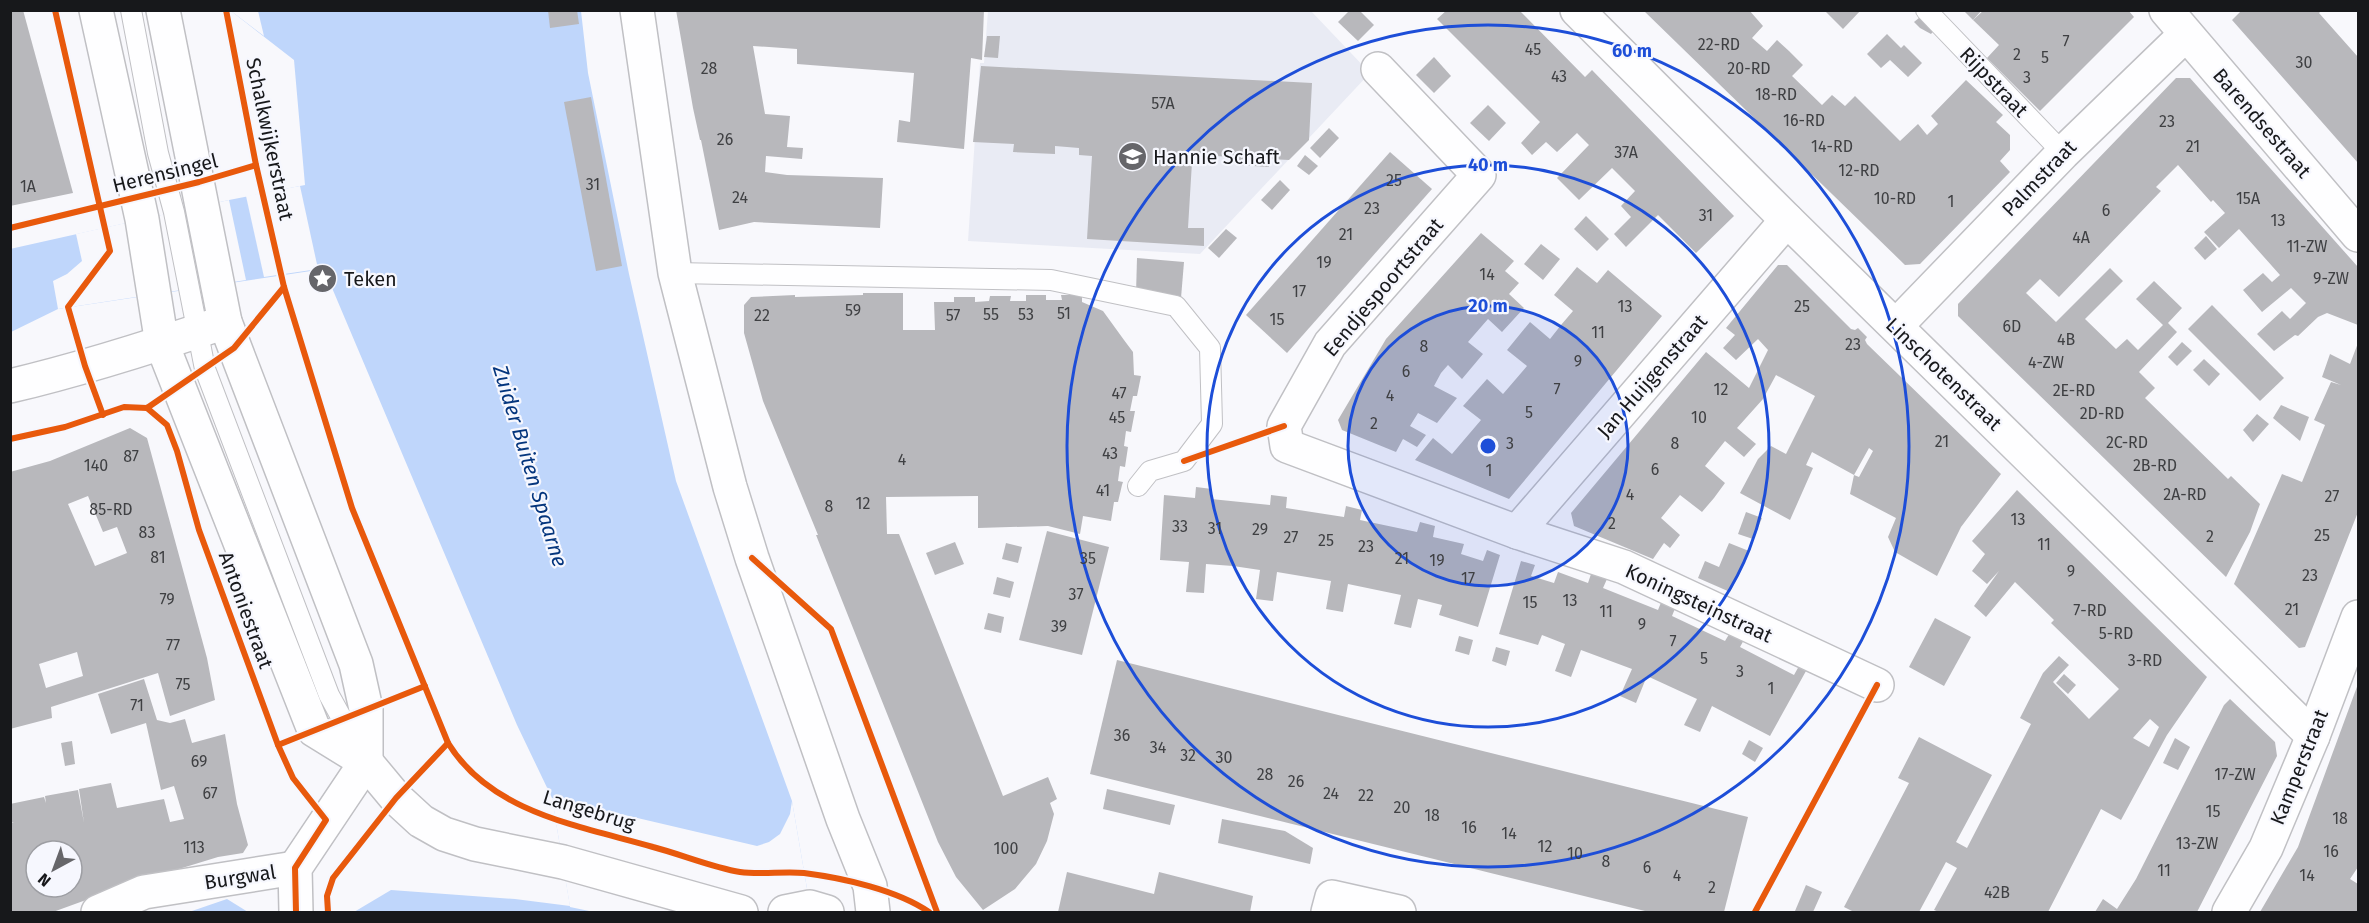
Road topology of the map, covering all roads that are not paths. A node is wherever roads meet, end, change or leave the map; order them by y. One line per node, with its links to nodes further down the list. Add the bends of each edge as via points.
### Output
1 (96, 10): 16 (street, via 142,219)
2 (131, 10): 10 (lane, via 158,153)
3 (163, 10): 10 (street)
4 (637, 10): 13 (street)
5 (1577, 10): 11 (street, Linschotenstraat)
6 (1926, 10): 9 (lane, Rijpstraat)
7 (2176, 22): 9 (street, Palmstraat); 12 (street, Barendsestraat)
8 (1378, 69): 19 (street, Eendjespoortstraat, via 1479,175 1330,344 1284,426 1287,446)
9 (2063, 153): 14 (street, Palmstraat)
10 (189, 209): 15 (street)
11 (1787, 220): 14 (street, Linschotenstraat); 19 (street, Jan Huijgenstraat)
12 (2358, 236)
13 (675, 273): 18 (lane, via 1051,280 1176,306 1210,348 1212,424 1184,461 1150,471); 28 (street, via 730,487 843,819 870,886)
14 (1896, 326): 22 (street, Linschotenstraat)
15 (211, 327): 16 (street); 23 (street, via 356,664 366,709)
16 (162, 344): 17 (street); 23 (street, Antoniestraat, via 314,730)
17 (10, 386)
18 (1138, 486)
19 (1517, 532): 21 (street, Koningsteinstraat, via 1624,567)
20 (2358, 617): 22 (street, Kamperstraat)
21 (1877, 686)
22 (2313, 736): 31 (street, Kamperstraat, via 2266,848)
23 (366, 762): 24 (street, Burgwal); 27 (street, Antoniestraat, via 396,798 421,821 444,834 563,862)
24 (295, 868): 25 (street, Burgwal, via 144,892); 26 (street)
25 (98, 912)
26 (296, 912)
27 (741, 912)
28 (873, 912)
29 (1328, 912): 30 (street, via 1332,897)
30 (1399, 912)
31 (2229, 912)

